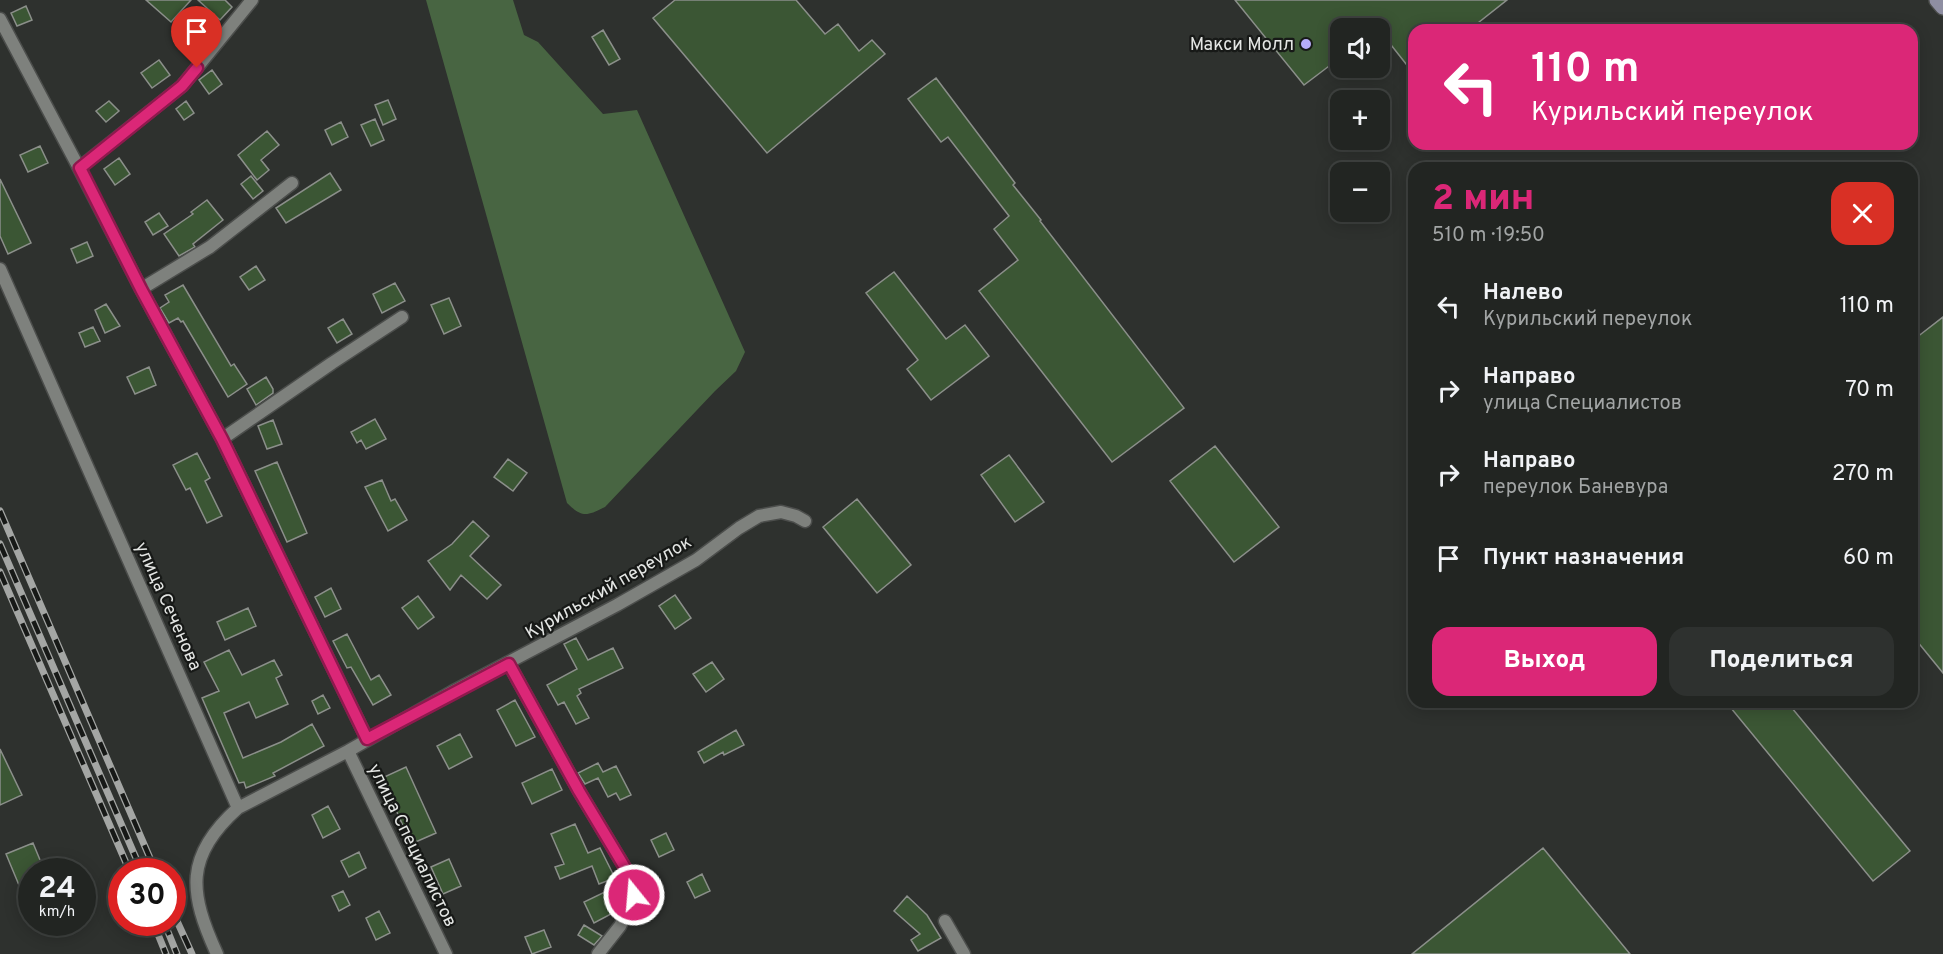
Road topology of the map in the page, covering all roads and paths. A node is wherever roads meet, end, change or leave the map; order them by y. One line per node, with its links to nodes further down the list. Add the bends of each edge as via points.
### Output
1 (252, 0): 5 (street, via 182,86)
2 (1937, 0): 3 (main road)
3 (1943, 7)
4 (0, 19): 5 (street, улица Специалистов)
5 (80, 168): 8 (street, улица Специалистов)
6 (292, 183): 8 (street, via 210,247)
7 (0, 268): 15 (street, улица Сеченова)
8 (141, 289): 10 (street, улица Специалистов)
9 (402, 318): 10 (street)
10 (222, 439): 13 (street, улица Специалистов)
11 (805, 521): 12 (street, Курильский переулок, via 781,513 759,516 696,560)
12 (509, 664): 13 (street, Курильский переулок); 19 (street, via 630,876 632,904)
13 (367, 739): 14 (street, Курильский переулок)
14 (348, 751): 15 (street, Курильский переулок); 18 (street, улица Специалистов)
15 (238, 808): 17 (street, via 211,837 197,865 196,897)
16 (945, 921): 20 (street)
17 (217, 954)
18 (446, 954)
19 (598, 954)
20 (964, 954)

